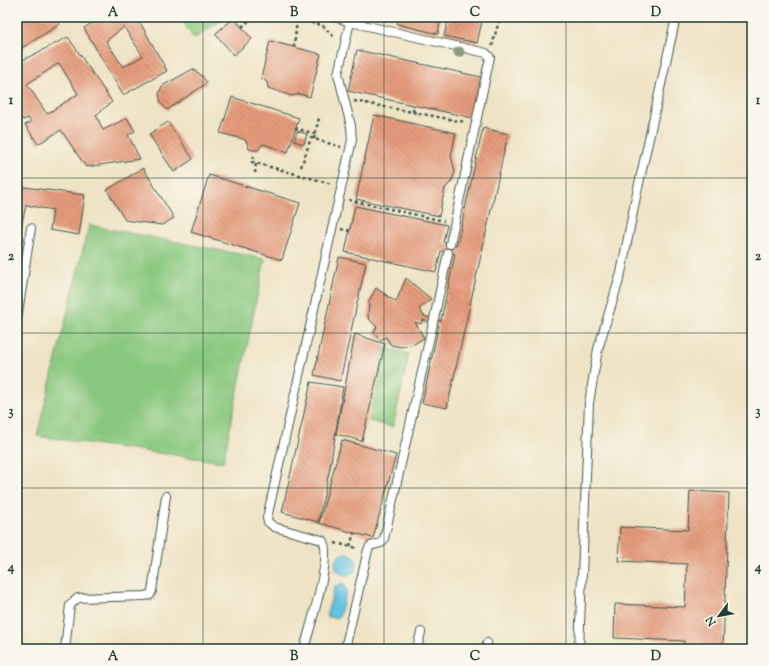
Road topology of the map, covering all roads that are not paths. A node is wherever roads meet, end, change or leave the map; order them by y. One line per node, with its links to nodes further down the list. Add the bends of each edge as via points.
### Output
1 (335, 17): 3 (lane)
2 (676, 17): 14 (lane, via 621,273 598,349 589,403)
3 (350, 22): 5 (lane, via 486,53 490,57); 11 (lane, via 338,74 352,132 349,150 267,518 274,527 325,543 325,570)
4 (31, 228): 7 (lane)
5 (450, 244)
6 (448, 253): 12 (lane, via 384,539 381,543 370,546 368,550)
7 (17, 319)
8 (166, 496): 10 (lane, via 150,595 73,600 70,605)
9 (421, 632): 13 (lane)
10 (65, 649)
11 (304, 649)
12 (345, 649)
13 (417, 649)
14 (579, 649)

